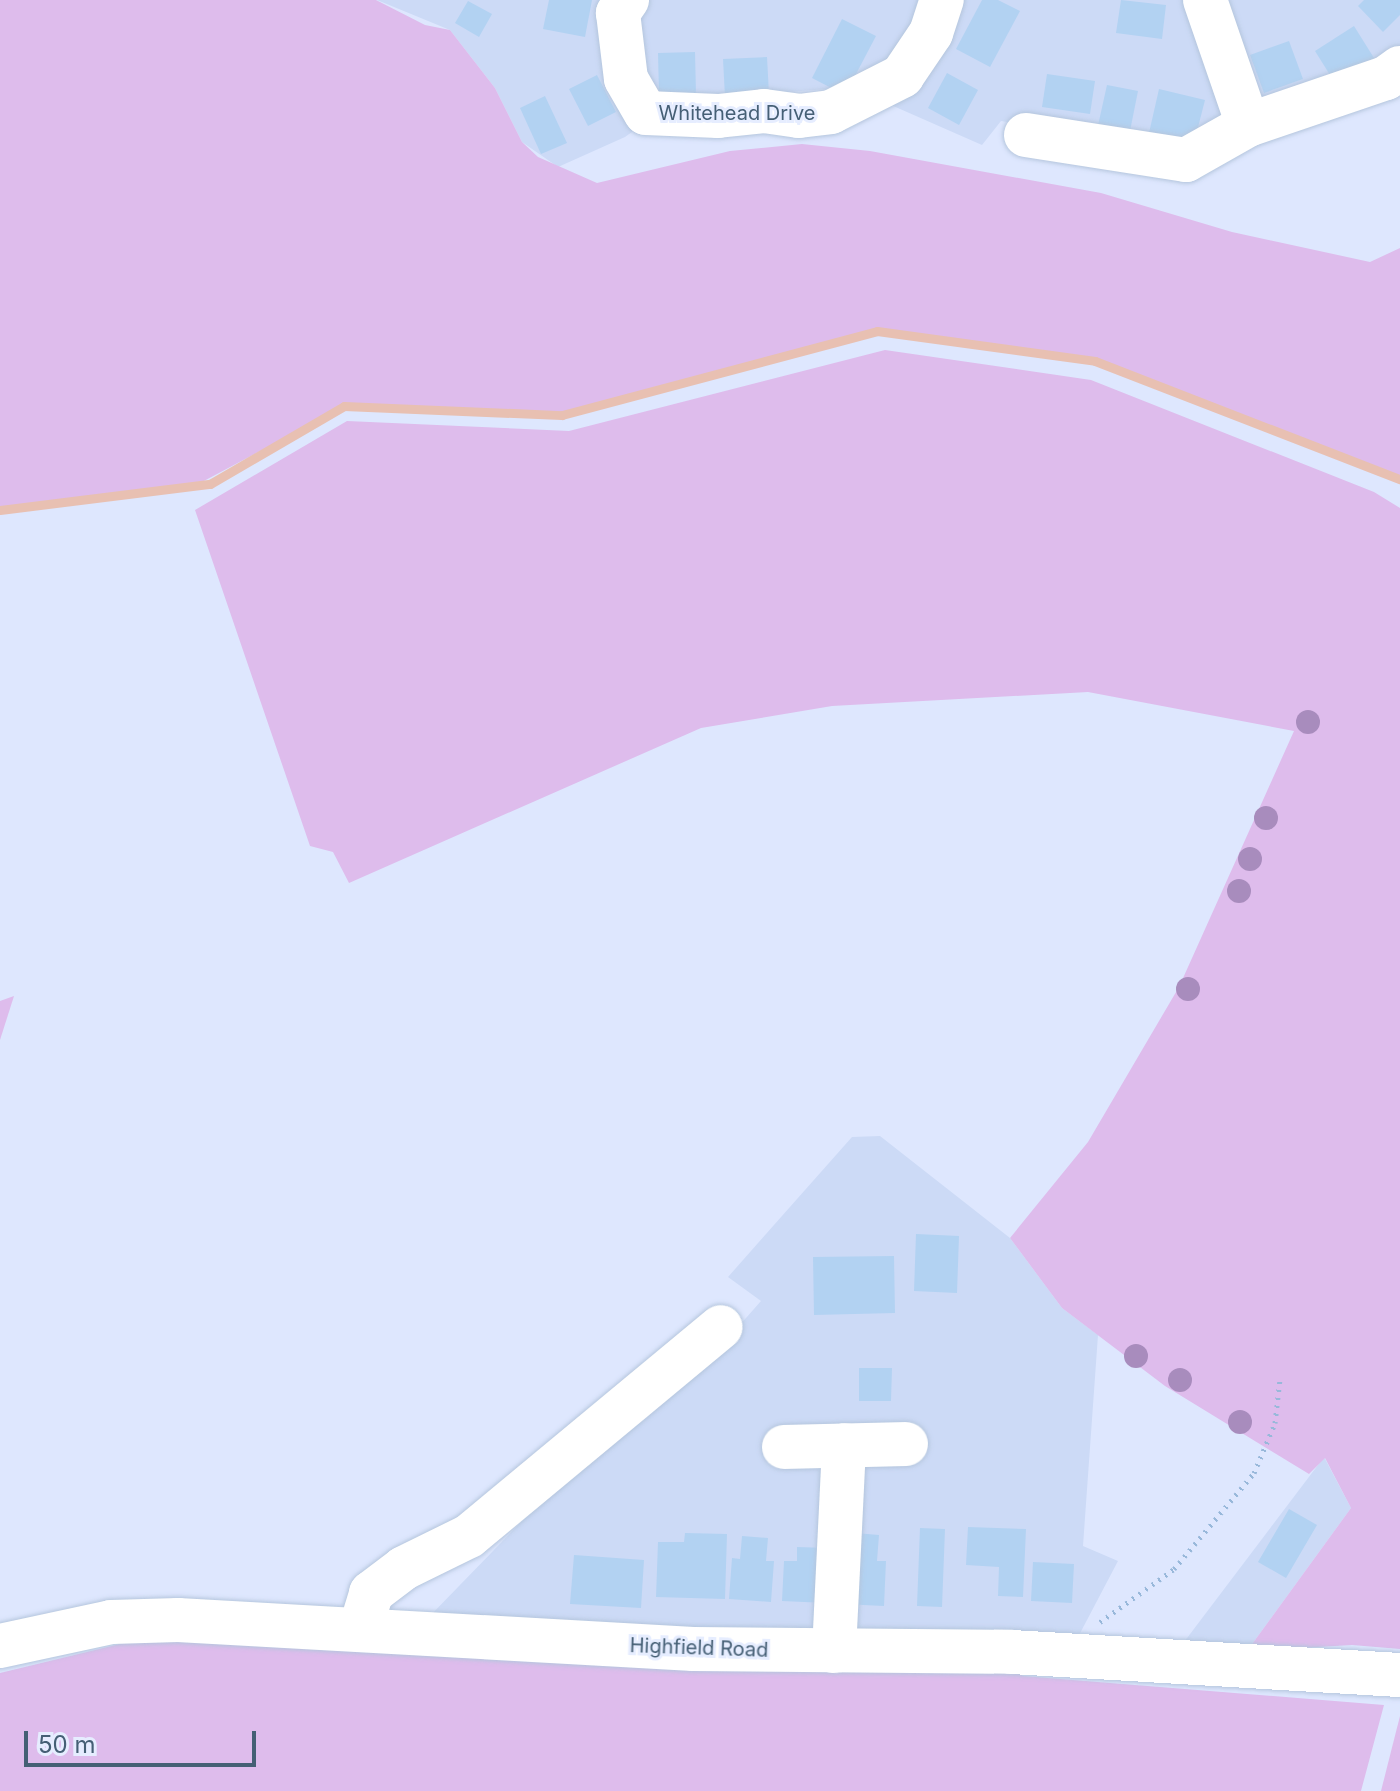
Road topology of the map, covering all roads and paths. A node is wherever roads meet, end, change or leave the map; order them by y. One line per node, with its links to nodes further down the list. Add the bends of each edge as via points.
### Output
1 (627, 0): 2 (street, Whitehead Drive, via 618,13 626,79 646,113 690,116 764,111 799,116 831,112 873,95 902,76 931,33)
2 (942, 0)
3 (1205, 0): 5 (street)
4 (1400, 68): 5 (street)
5 (1248, 125): 6 (street, via 1186,160)
6 (1026, 135)
7 (721, 1327): 12 (street, via 469,1536 404,1568 371,1593)
8 (1280, 1379): 15 (path, via 1275,1423 1254,1473 1174,1569 1109,1611)
9 (906, 1444): 10 (street)
10 (844, 1445): 11 (street); 14 (street)
11 (784, 1447)
12 (360, 1630): 13 (street, Highfield Road, via 111,1622); 14 (street, Highfield Road, via 693,1649)
13 (0, 1646)
14 (834, 1651): 15 (street, Highfield Road)
15 (1071, 1655): 16 (street, Highfield Road)
16 (1381, 1673)

